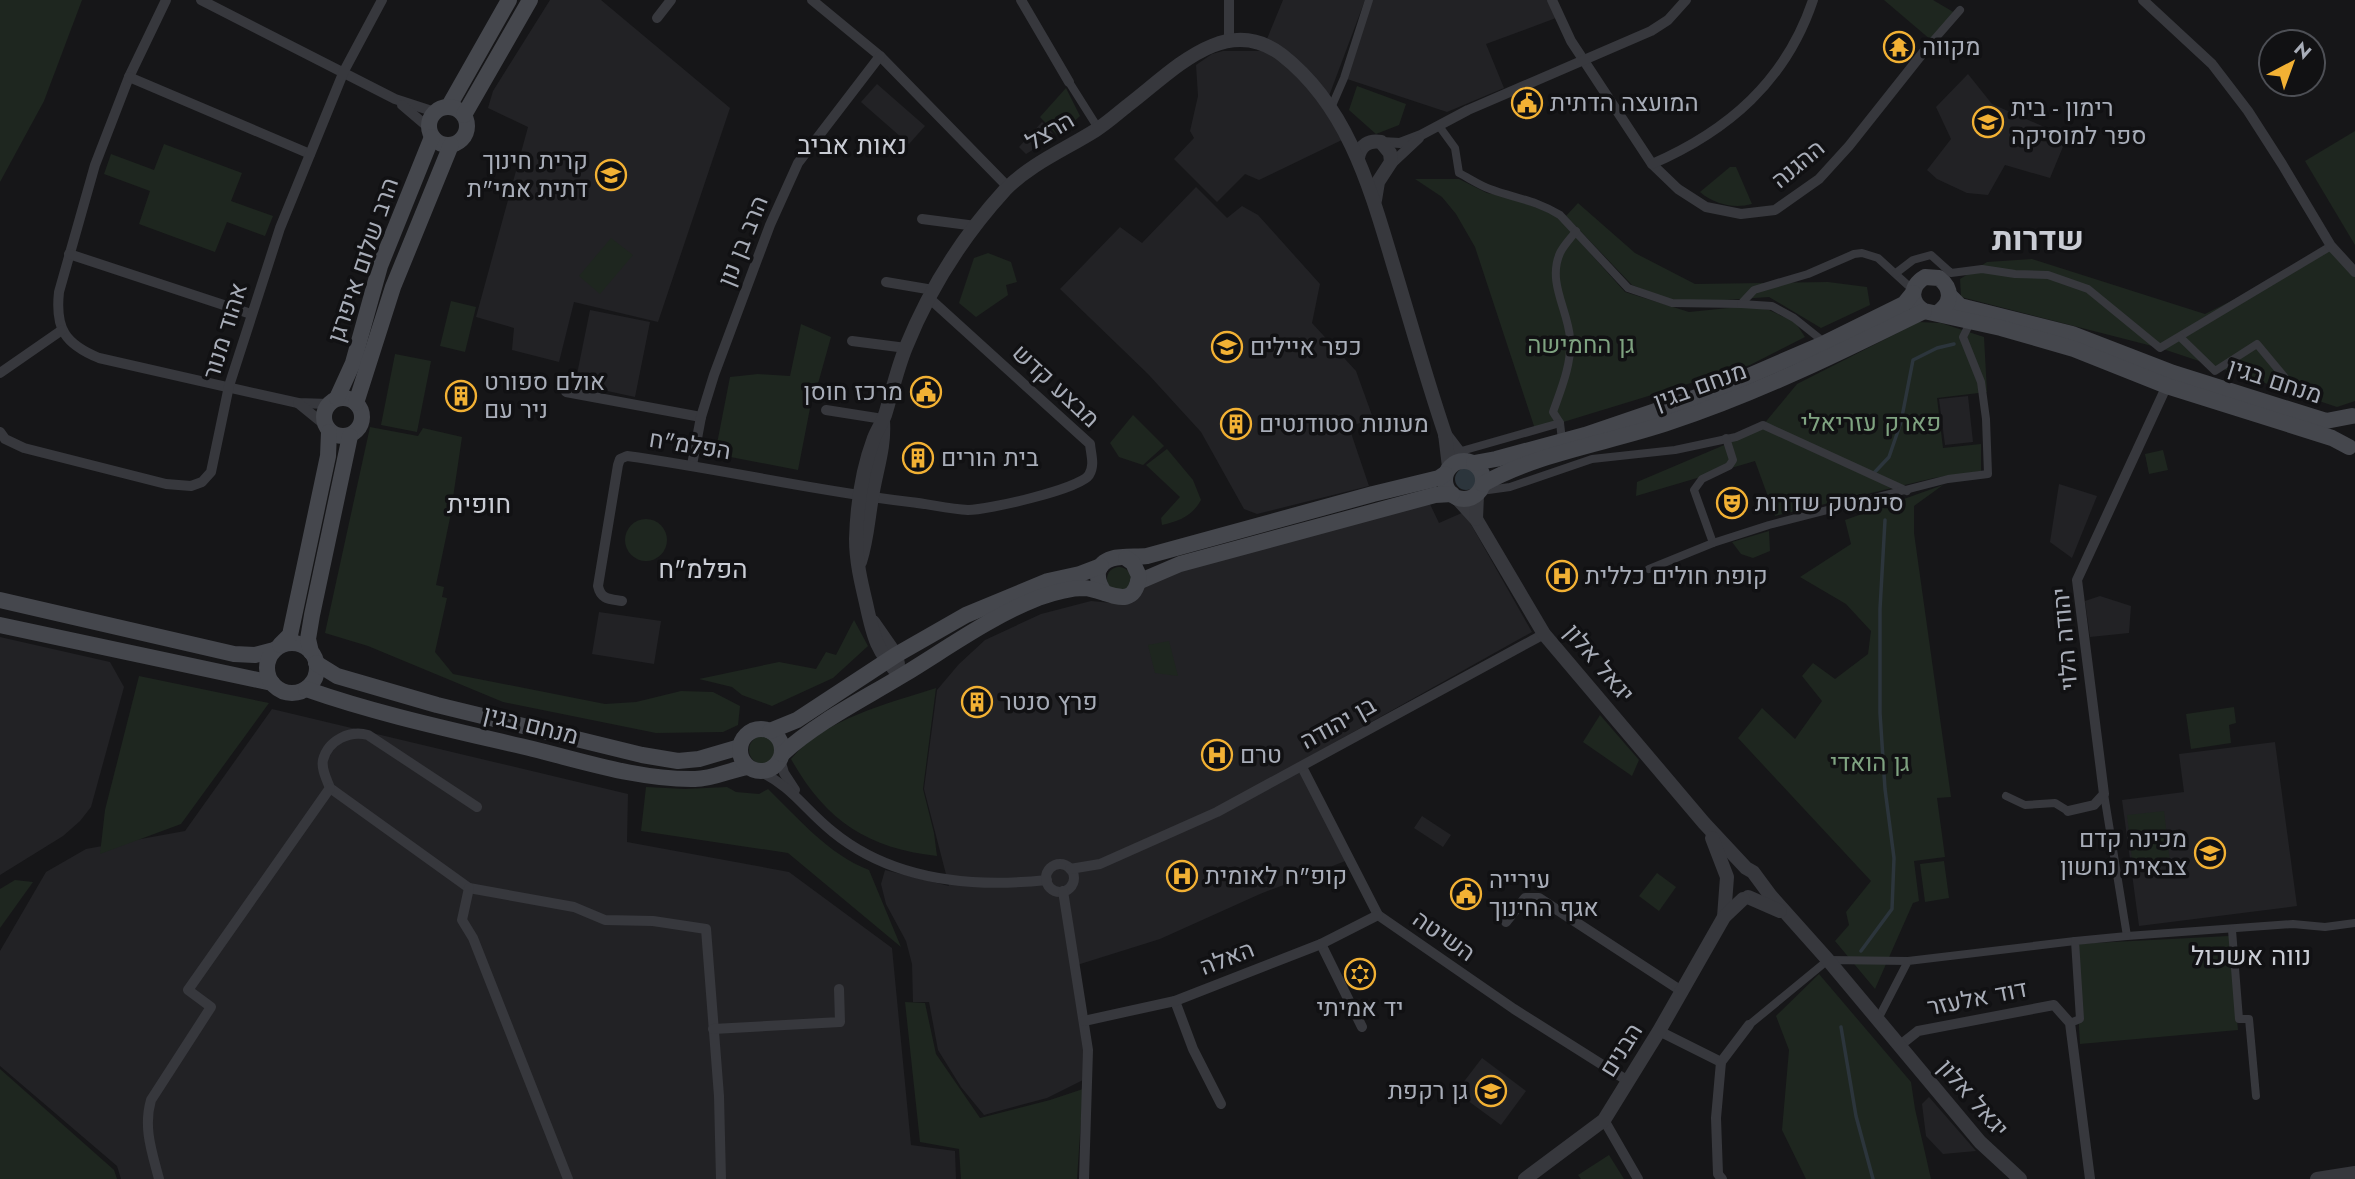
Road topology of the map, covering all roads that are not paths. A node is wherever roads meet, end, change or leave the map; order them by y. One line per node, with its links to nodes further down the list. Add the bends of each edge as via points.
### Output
1 (166, 0): 22 (street)
2 (201, 0): 21 (street)
3 (382, 0): 21 (street, אהוד מנור)
4 (509, 0): 27 (main road, הרב שלום איפרגן)
5 (530, 0): 26 (main road)
6 (671, 0): 16 (street)
7 (812, 0): 19 (street)
8 (1021, 0): 23 (street)
9 (1229, 0): 17 (street)
10 (1369, 0): 25 (street)
11 (1552, 0): 20 (street, ההגנה)
12 (1686, 0): 20 (street, via 1651,31)
13 (1813, 0): 35 (street, via 1796,41 1744,108 1720,128)
14 (2143, 0): 42 (street, via 2212,64 2248,111)
15 (1960, 10): 18 (street, ההגנה)
16 (657, 18)
17 (1229, 40): 25 (street, via 1268,46 1306,76); 29 (street, הרצל, via 1194,55)
18 (1926, 49): 35 (street, ההגנה, via 1819,179 1775,210 1741,214 1706,207)
19 (880, 56): 37 (street); 69 (street, הרב בן נון, via 799,163 748,282)
20 (1584, 60): 28 (street); 35 (street, ההגנה)
21 (344, 71): 24 (street); 33 (street, אהוד מנור)
22 (128, 77): 33 (street); 43 (street)
23 (1069, 82): 29 (street)
24 (395, 99): 27 (street); 27 (street)
25 (1331, 108): 31 (street); 34 (street)
26 (464, 115): 27 (main road); 32 (main road, הרב שלום איפרגן, via 465,134)
27 (436, 121): 32 (main road, via 441,144); 64 (main road, הרב שלום איפרגן, via 380,266 353,363)
28 (1439, 126): 30 (street); 41 (street, via 1455,148 1459,173 1490,189 1551,209)
29 (1098, 128): 37 (street, הרצל)
30 (1421, 135): 31 (street, via 1401,143); 36 (street)
31 (1378, 142): 34 (street, via 1361,148); 36 (street, via 1390,153)
32 (451, 145): 66 (main road, הרב שלום איפרגן, via 393,287)
33 (310, 154): 52 (street, אהוד מנור)
34 (1359, 162): 36 (street, via 1374,174); 38 (street)
35 (1652, 164)
36 (1387, 169): 38 (street, via 1378,182)
37 (1008, 187): 40 (street, הרצל)
38 (1375, 205): 77 (street)
39 (922, 219): 40 (street)
40 (976, 226): 48 (street, הרצל)
41 (1576, 231): 50 (street, via 1628,288 1672,303); 73 (street, via 1560,253 1556,275 1570,338 1570,359 1553,412)
42 (2331, 246): 44 (street); 55 (street)
43 (69, 254): 52 (street); 54 (street, via 57,311)
44 (2355, 272)
45 (1896, 273): 47 (street); 50 (street, via 1871,254 1854,254 1754,290); 55 (street, via 1913,260 1931,255 1951,273 1982,269 2048,275 2088,289 2160,348)
46 (886, 282): 48 (street)
47 (1913, 291): 49 (main road, via 1922,278 1934,276 1946,284); 51 (main road, via 1915,304); 57 (main road, מנחם בגין, via 1904,304)
48 (931, 294): 58 (street, הרצל); 81 (street, מבצע קדש, via 1090,444 1093,466 1088,478 1056,492 970,510)
49 (1950, 296): 51 (main road, via 1945,306); 60 (main road, מנחם בגין, via 1960,306 2072,334)
50 (1741, 304): 57 (street, via 1772,306)
51 (1930, 312): 53 (main road, מנחם בגין); 79 (main road, מנחם בגין, via 1753,392 1518,468)
52 (251, 314): 62 (street, אהוד מנור)
53 (1971, 320): 60 (main road, מנחם בגין); 80 (street, via 1963,337 1981,382 1988,474)
54 (62, 330): 59 (street); 62 (street, via 78,350 99,358)
55 (2180, 337): 61 (street, via 2215,371 2257,344 2296,391)
56 (852, 341): 58 (street)
57 (1825, 343): 73 (main road, מנחם בגין, via 1714,391 1585,435)
58 (906, 348): 70 (street, הרצל)
59 (0, 373)
60 (2170, 380): 68 (main road, מנחם בגין, via 2326,421); 76 (main road, מנחם בגין); 106 (street, יהודה הלוי, via 2077,580)
61 (2304, 385)
62 (229, 386): 65 (street); 72 (street, אהוד מנור, via 211,472 191,486 166,484 24,448)
63 (566, 392): 69 (street)
64 (333, 401): 65 (street); 66 (main road, via 348,398); 71 (main road, via 324,412)
65 (298, 403): 71 (street)
66 (356, 403): 74 (main road, via 362,422)
67 (826, 410): 70 (street)
68 (2353, 415): 76 (main road, via 2344,432)
69 (701, 417): 78 (street, הרב בן נון)
70 (883, 419): 81 (street, הרצל, via 874,436)
71 (327, 428): 74 (main road, via 339,437); 94 (main road, via 328,456 290,635)
72 (0, 432)
73 (1561, 432): 77 (main road, מנחם בגין, via 1496,459)
74 (350, 436): 95 (main road, via 312,615 308,639)
75 (1726, 439): 79 (street, via 1675,450 1592,458 1510,487); 80 (street, via 1763,425); 84 (street, via 1733,460 1702,479 1694,490)
76 (2352, 449)
77 (1458, 463): 79 (main road, via 1482,471); 82 (main road, via 1446,486); 85 (main road, מנחם בגין, via 1147,556)
78 (692, 465): 81 (street, הפלמ"ח); 91 (street, הפלמ"ח, via 620,458 598,586 605,598)
79 (1480, 490): 82 (main road, via 1466,499); 83 (street)
80 (1906, 491): 84 (street, via 1769,524)
81 (866, 496): 96 (street, הרצל, via 856,542 858,568 869,618 882,632)
82 (1454, 496): 83 (street, יגאל אלון); 88 (main road, via 1435,495 1180,564)
83 (1476, 519): 93 (street, יגאל אלון)
84 (1713, 543): 87 (street)
85 (1126, 558): 86 (main road, via 1112,558); 88 (main road, via 1136,568)
86 (1101, 566): 89 (main road, via 1098,582); 96 (main road, via 1009,596)
87 (1649, 569)
88 (1138, 582): 89 (main road, via 1125,597)
89 (1105, 593): 97 (main road, via 1080,588 1037,599)
90 (0, 600): 94 (main road, via 234,654)
91 (622, 601)
92 (0, 625): 98 (main road)
93 (1544, 634): 103 (street, בן יהודה); 111 (street, יגאל אלון)
94 (277, 648): 95 (main road, via 300,643); 98 (main road, via 268,664)
95 (313, 657): 99 (main road, via 313,680); 101 (main road, מנחם בגין, via 337,676 642,755 678,761)
96 (891, 658): 97 (street, הרצל); 100 (main road, via 797,720)
97 (901, 676): 102 (main road, via 805,735)
98 (272, 683): 99 (main road, via 288,694)
99 (306, 689): 104 (main road, מנחם בגין, via 630,773 699,779)
100 (769, 731): 101 (main road, via 749,733); 102 (main road, via 779,740)
101 (740, 747): 104 (main road, via 741,757)
102 (781, 756): 104 (main road, via 771,769); 108 (street, via 784,773)
103 (1302, 767): 113 (street, בן יהודה, via 1205,818 1100,864); 121 (street, השיטה)
104 (753, 769): 108 (street)
105 (330, 788): 109 (street, via 323,760 341,737 356,732 368,735); 117 (street); 148 (street, via 188,990 211,1007 150,1100 146,1131)
106 (2104, 794): 110 (street, via 2094,805); 126 (street)
107 (2006, 796): 110 (street, via 2025,805 2055,803)
108 (800, 798): 115 (street, via 832,832 893,866 948,881)
109 (477, 807)
110 (2068, 811)
111 (1704, 823): 112 (street, יגאל אלון); 116 (street, יגאל אלון, via 1717,846)
112 (1746, 868): 114 (street); 116 (street, via 1732,870)
113 (1070, 869): 115 (street, via 1054,865); 118 (street, via 1073,882)
114 (1757, 879): 119 (street, via 1756,890); 120 (street, יגאל אלון)
115 (1046, 880): 118 (street, via 1054,890)
116 (1726, 882): 119 (street, via 1734,897); 122 (street, הבנים)
117 (469, 888): 139 (street, via 574,907 605,920 706,929); 149 (street, via 462,920)
118 (1063, 891): 134 (street)
119 (1746, 898): 120 (street, יגאל אלון); 122 (street, הבנים)
120 (1788, 914): 129 (street, יגאל אלון)
121 (1378, 915): 128 (street, האלה); 143 (street, השיטה)
122 (1724, 917): 132 (street, הבנים)
123 (1507, 922): 132 (street, via 1525,898 1539,898)
124 (2355, 923): 125 (street)
125 (2232, 930): 126 (street); 144 (street, via 2239,1019 2249,1019)
126 (2127, 936): 127 (street)
127 (2075, 941): 130 (street); 136 (street, via 2080,1019)
128 (1321, 944): 133 (street, האלה); 138 (street)
129 (1828, 960): 130 (street); 135 (street, יגאל אלון); 137 (street)
130 (1908, 961): 135 (street)
131 (839, 989): 139 (street, via 840,1022)
132 (1682, 992): 140 (street, הבנים)
133 (1175, 1001): 134 (street, האלה); 145 (street)
134 (1084, 1021): 151 (street, via 1088,1050)
135 (1877, 1021): 141 (street, יגאל אלון)
136 (2070, 1023): 141 (street, דוד אלעזר, via 2054,1005 1918,1031); 156 (street)
137 (1749, 1025): 142 (street)
138 (1362, 1027)
139 (713, 1028): 150 (street)
140 (1659, 1031): 142 (street); 143 (street, הבנים)
141 (1899, 1046): 155 (street, יגאל אלון, via 1980,1142)
142 (1721, 1062): 154 (street, via 1716,1118)
143 (1628, 1081): 146 (street, הבנים)
144 (2256, 1096)
145 (1221, 1104)
146 (1604, 1120): 152 (street, הבנים); 153 (street)
147 (2355, 1172): 157 (street)
148 (159, 1179)
149 (568, 1179)
150 (721, 1179)
151 (1084, 1179)
152 (1525, 1179)
153 (1638, 1179)
154 (1722, 1179)
155 (2020, 1179)
156 (2090, 1179)
157 (2317, 1179)

